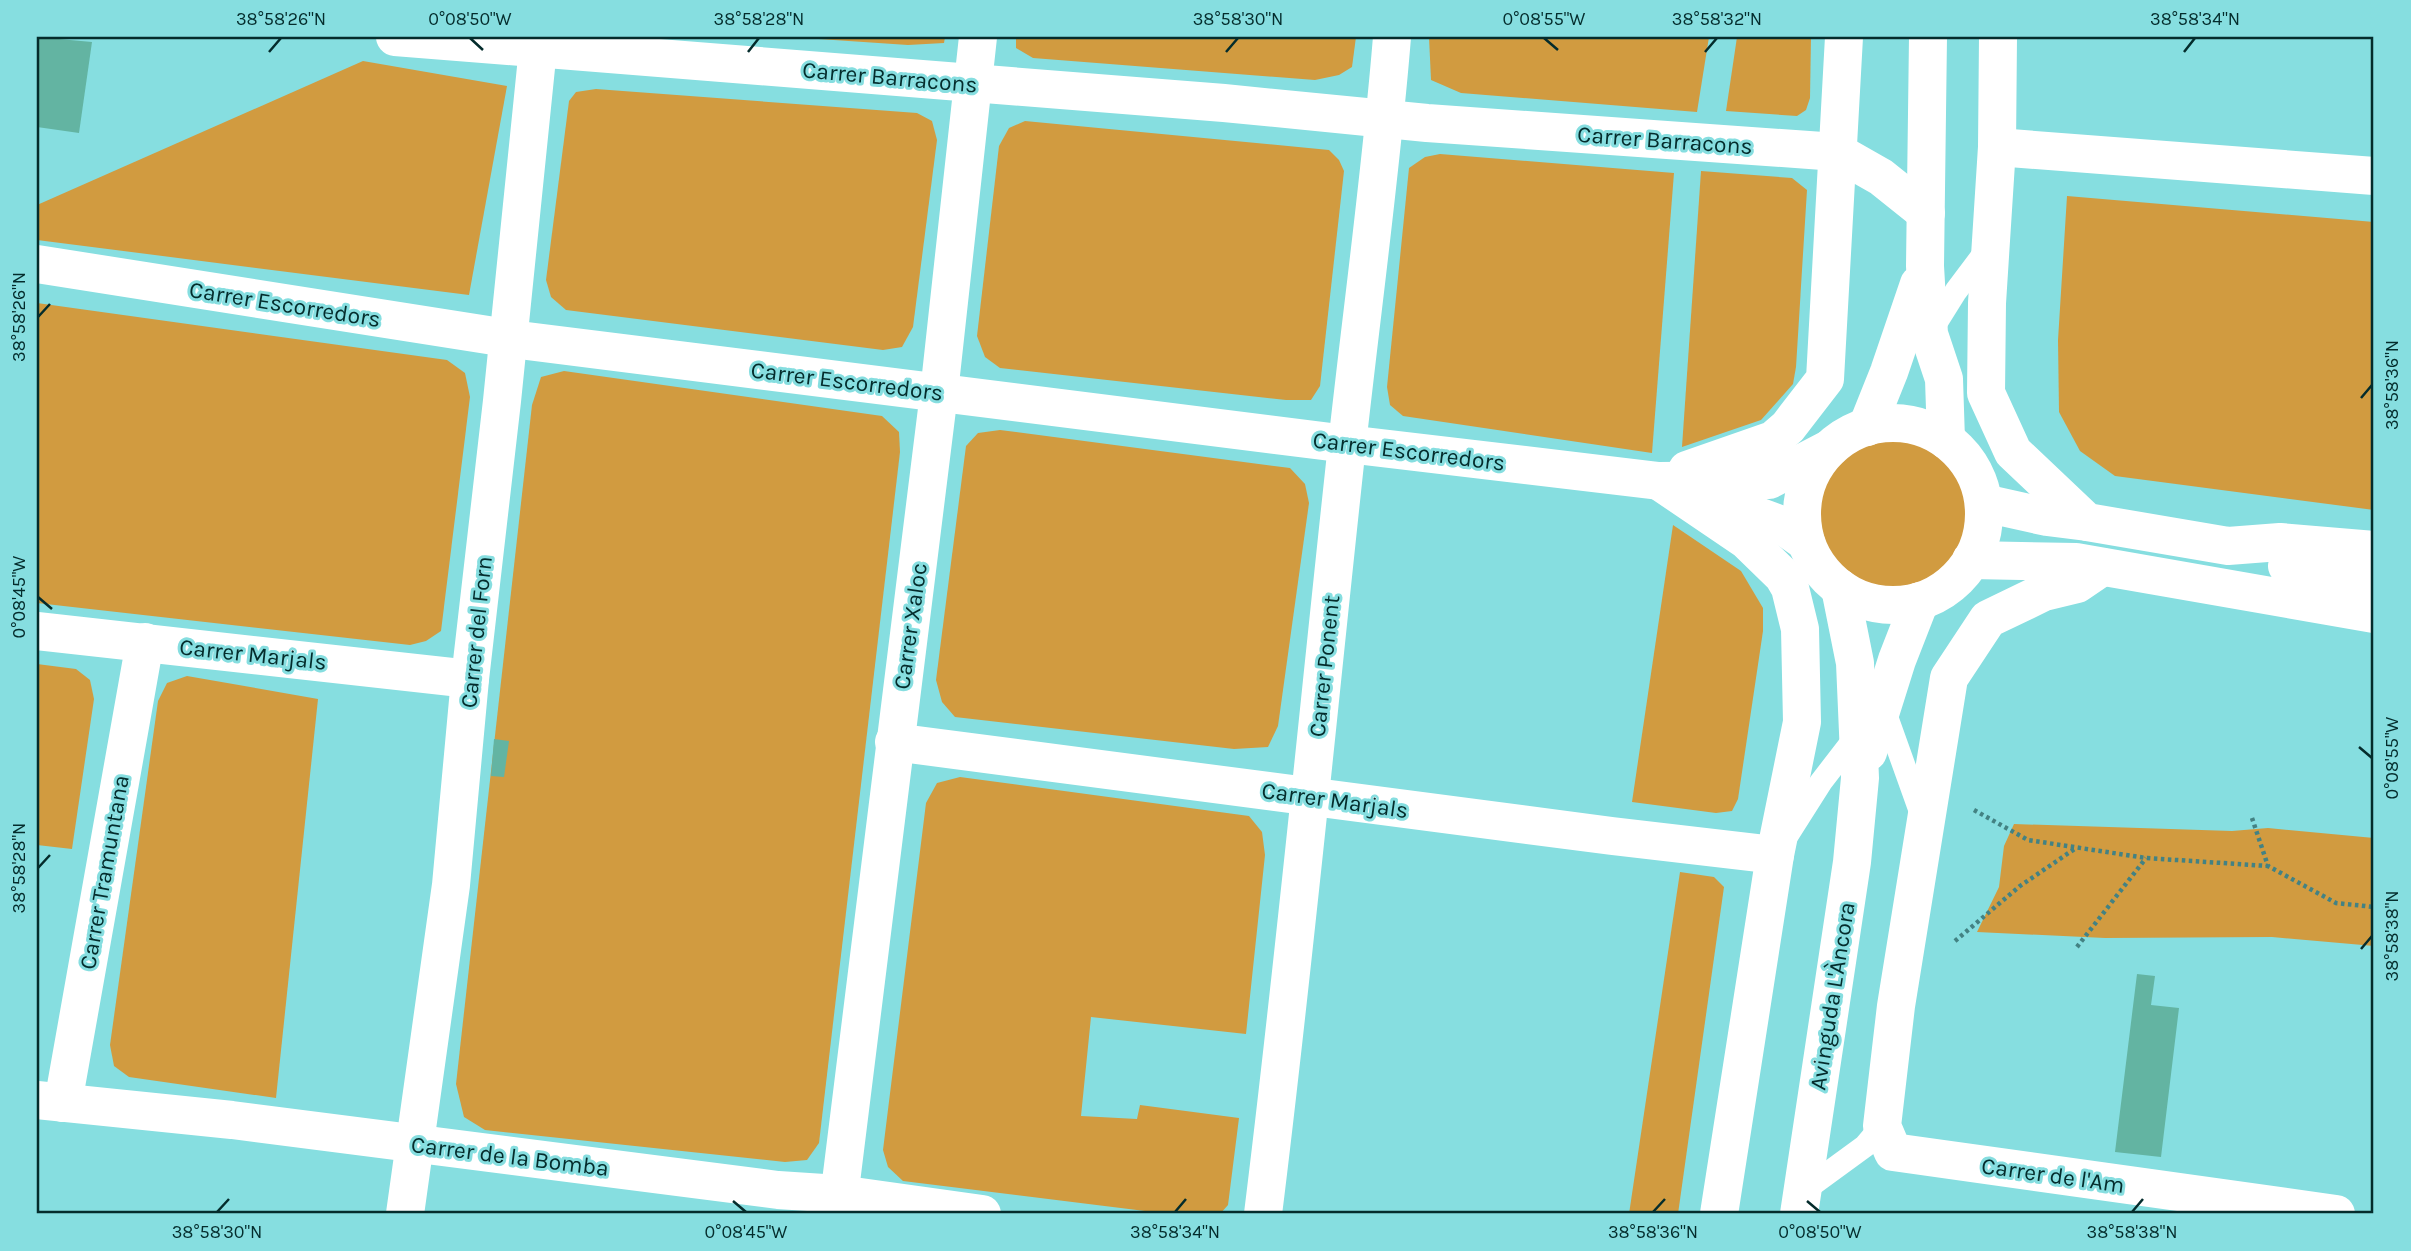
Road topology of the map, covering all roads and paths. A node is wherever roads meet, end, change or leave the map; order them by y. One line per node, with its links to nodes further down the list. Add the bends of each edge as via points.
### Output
1 (978, 37): 8 (street, Carrer Xaloc)
2 (1392, 37): 9 (street)
3 (1844, 37): 11 (street)
4 (1928, 37): 13 (street)
5 (1998, 37): 10 (street)
6 (414, 38): 7 (street, Carrer Barracons)
7 (538, 48): 8 (street, Carrer Barracons); 18 (street, Carrer del Forn)
8 (972, 83): 9 (street, Carrer Barracons); 19 (street, Carrer Xaloc)
9 (1385, 118): 11 (street, Carrer Barracons); 22 (street, Carrer Ponent)
10 (1997, 147): 12 (street); 14 (street)
11 (1837, 152): 13 (street, Carrer Barracons, via 1881,177); 24 (street, via 1825,379 1773,440)
12 (2374, 176)
13 (1926, 213): 16 (street)
14 (1991, 245): 17 (lane); 26 (street, via 1986,393 2013,452)
15 (37, 264): 18 (street, Carrer Escorredors)
16 (1925, 265): 17 (street); 20 (street)
17 (1929, 334): 21 (street, via 1944,379)
18 (509, 338): 19 (street, Carrer Escorredors); 38 (street, Carrer del Forn)
19 (939, 393): 22 (street, Carrer Escorredors); 40 (street, Carrer Xaloc)
20 (1867, 427): 21 (street, via 1894,423 1921,428); 23 (street)
21 (1946, 440): 25 (street, via 1972,468)
22 (1347, 444): 24 (street, Carrer Escorredors); 41 (street, Carrer Ponent)
23 (1829, 449): 24 (street, Carrer Escorredors, via 1769,480); 27 (street, via 1804,493)
24 (1659, 481): 27 (street, Carrer Escorredors, via 1782,525); 46 (street, Carrer Escorredors, via 1746,541 1790,588 1800,629 1802,722)
25 (1984, 503): 26 (street); 30 (street, via 1982,533)
26 (2087, 522): 28 (street)
27 (1806, 542): 33 (street, via 1819,568)
28 (2228, 546): 29 (street, via 2280,542); 32 (street, via 2274,564)
29 (2374, 550)
30 (1971, 560): 31 (street, via 2076,562); 34 (street, via 1949,586)
31 (2102, 567): 35 (street); 44 (street, via 2077,584 2044,592 1988,619 1968,647 1949,678)
32 (2374, 583)
33 (1840, 588): 34 (street, via 1865,601 1892,605); 39 (street, Avinguda L'Àncora)
34 (1920, 601): 39 (street, Avinguda L'Àncora)
35 (2374, 614)
36 (37, 631): 37 (street, Carrer Marjals)
37 (145, 642): 38 (street, Carrer Marjals); 52 (street, Carrer Tramuntana)
38 (470, 679): 54 (street, Carrer del Forn, via 451,885)
39 (1870, 720): 44 (lane, via 1917,798); 46 (lane, via 1821,782); 55 (street, Avinguda L'Àncora)
40 (894, 742): 41 (street, Carrer Marjals); 56 (street, Carrer Xaloc)
41 (1311, 797): 46 (street, Carrer Marjals); 59 (street, Carrer Ponent)
42 (1974, 810): 45 (path, via 2028,840)
43 (2252, 818): 48 (path)
44 (1926, 829): 53 (street, via 1896,1006)
45 (2077, 848): 47 (path); 50 (path, via 2020,886)
46 (1775, 855): 60 (street, Carrer Escorredors)
47 (2146, 858): 48 (path); 51 (path)
48 (2268, 866): 49 (path, via 2336,903)
49 (2374, 907)
50 (1955, 941)
51 (2077, 947)
52 (50, 1101): 54 (street, Carrer de la Bomba)
53 (1888, 1139): 55 (lane, via 1865,1146); 61 (street, Carrer de l'Am)
54 (416, 1145): 56 (street, Carrer de la Bomba, via 778,1190); 57 (street, Carrer del Forn)
55 (1800, 1203)
56 (838, 1204): 58 (street, Carrer de la Bomba)
57 (405, 1214)
58 (982, 1214)
59 (1263, 1214)
60 (1719, 1214)
61 (2336, 1214)

